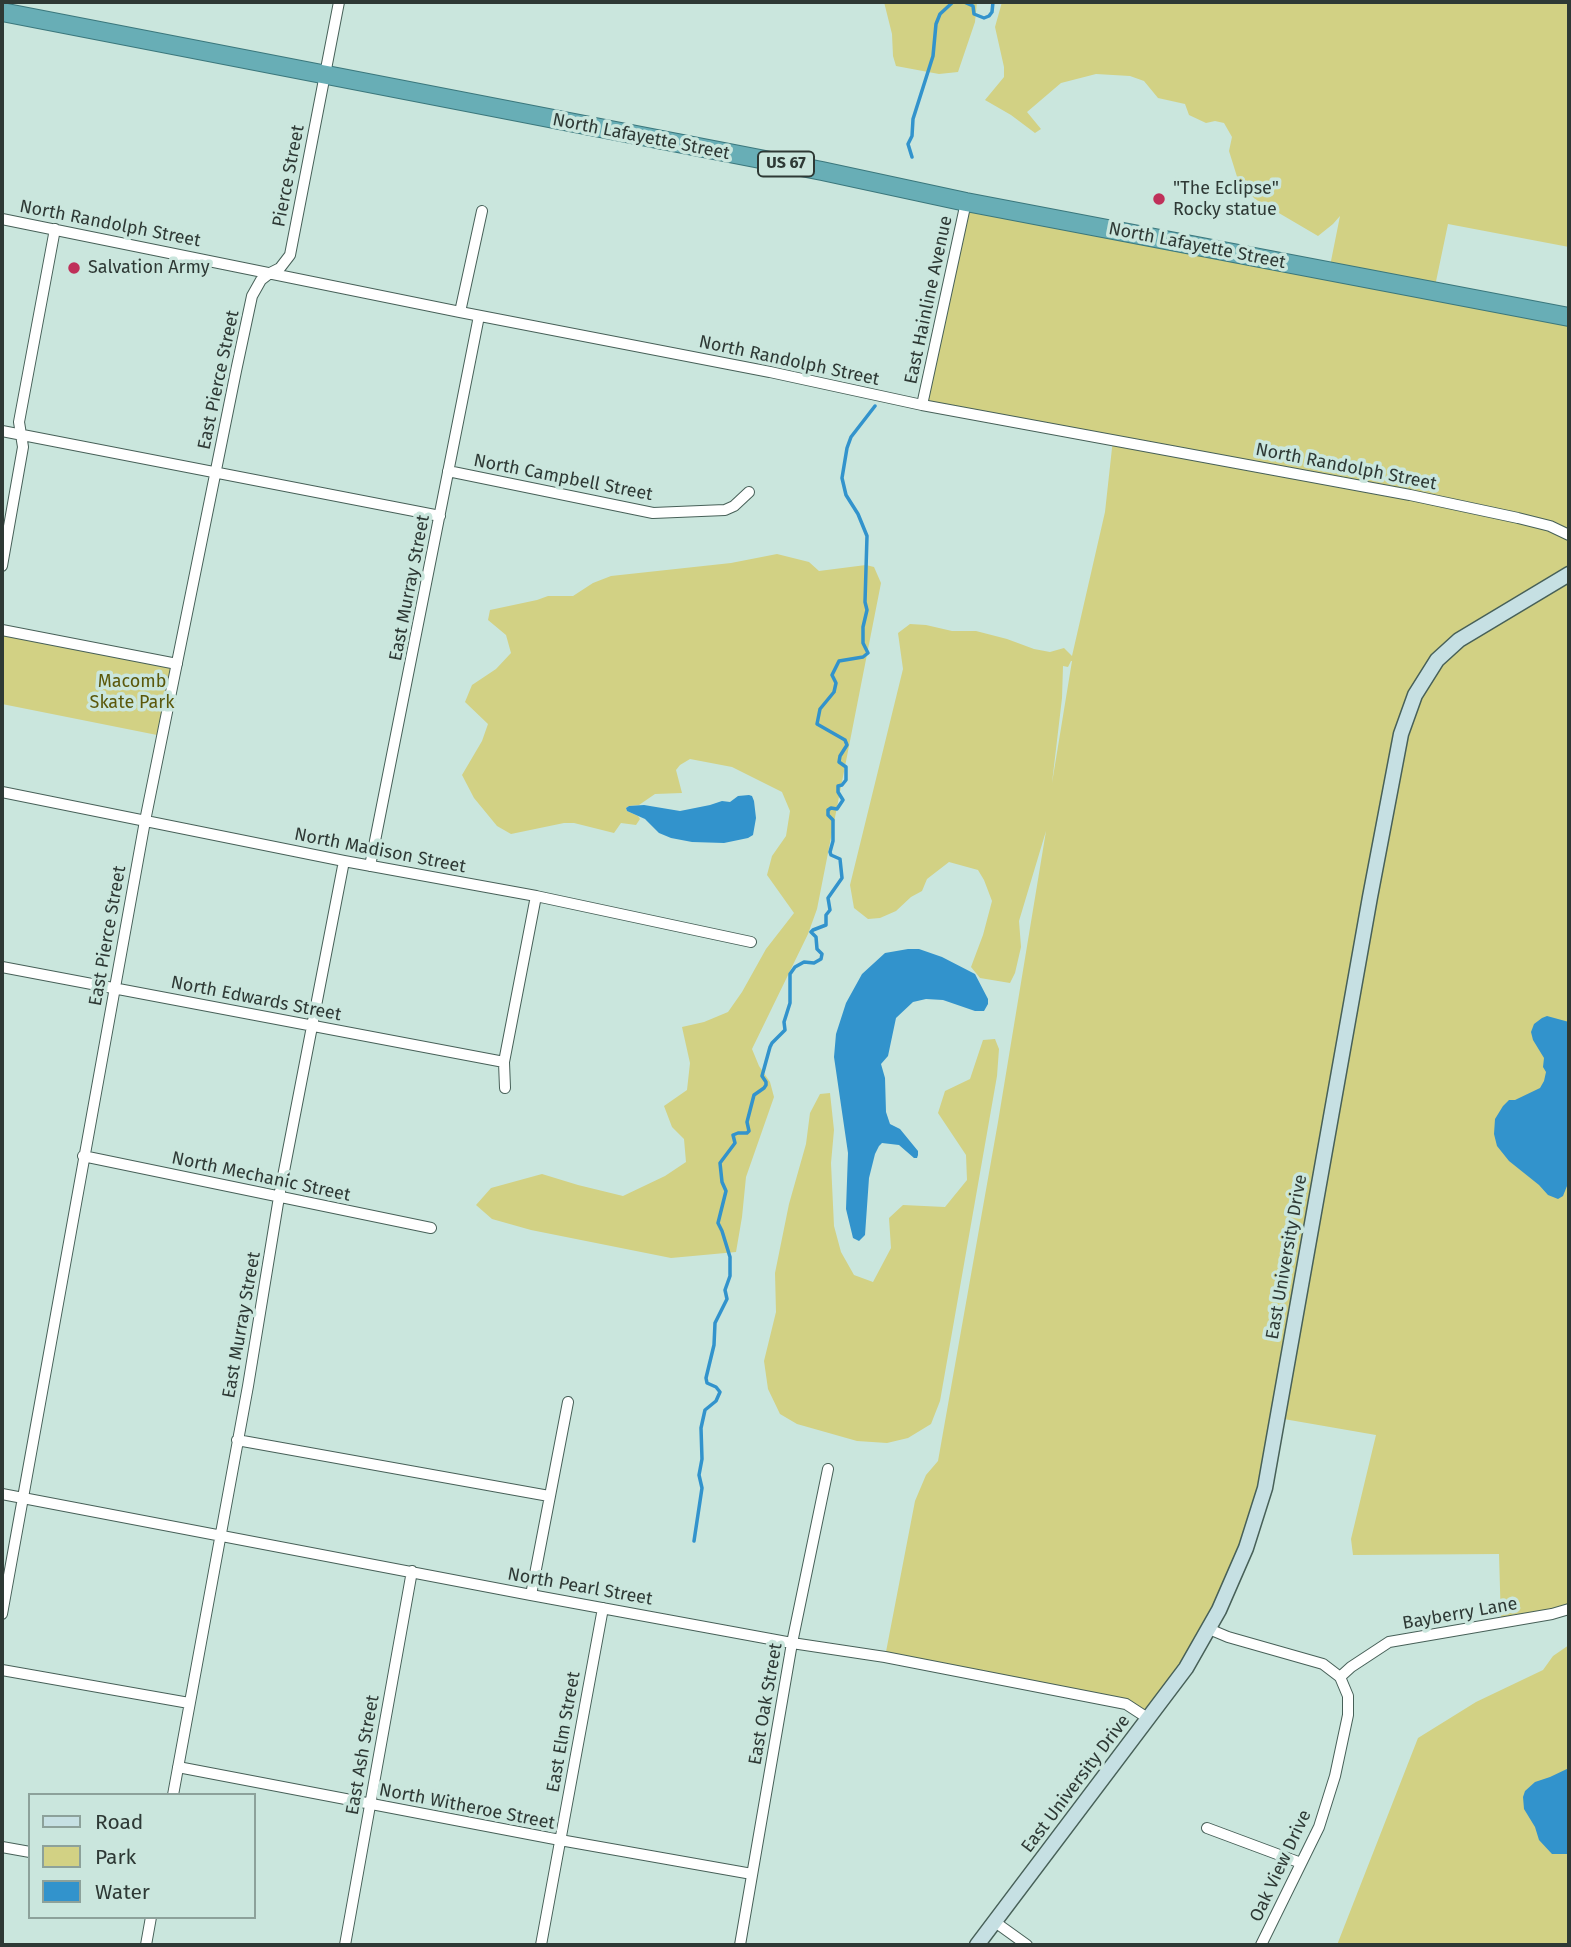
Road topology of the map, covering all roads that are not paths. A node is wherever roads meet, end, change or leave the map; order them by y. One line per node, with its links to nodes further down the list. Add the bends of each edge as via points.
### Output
1 (339, 2): 3 (street, Pierce Street)
2 (2, 12): 3 (highway, North Lafayette Street / US 67)
3 (325, 76): 4 (highway, North Lafayette Street / US 67); 8 (street, Pierce Street, via 290,255)
4 (966, 202): 11 (highway, North Lafayette Street / US 67); 12 (street, East Hainline Avenue)
5 (482, 211): 9 (street)
6 (2, 219): 7 (street, North Randolph Street)
7 (55, 229): 8 (street, North Randolph Street); 14 (street, via 19,422)
8 (270, 273): 9 (street, North Randolph Street); 16 (street, East Pierce Street, via 252,296)
9 (460, 312): 10 (street, North Randolph Street)
10 (479, 316): 12 (street, North Randolph Street); 15 (street, East Murray Street)
11 (1569, 317)
12 (922, 405): 19 (street, North Randolph Street, via 1410,495 1529,520)
13 (2, 431): 14 (street)
14 (21, 434): 16 (street); 20 (street, via 23,447)
15 (448, 471): 17 (street, North Campbell Street, via 653,513 724,510); 18 (street, East Murray Street)
16 (215, 473): 18 (street); 23 (street, East Pierce Street)
17 (749, 492)
18 (440, 516): 27 (street, East Murray Street)
19 (1569, 535)
20 (2, 566)
21 (1569, 574): 50 (main road, East University Drive, via 1452,645 1429,671 1409,707 1370,897 1265,1488 1238,1569)
22 (2, 630): 23 (street)
23 (177, 664): 25 (street, East Pierce Street)
24 (2, 792): 25 (street, North Madison Street)
25 (145, 821): 26 (street, North Madison Street); 31 (street, East Pierce Street)
26 (344, 860): 27 (street, North Madison Street); 32 (street, East Murray Street)
27 (370, 866): 28 (street, North Madison Street)
28 (536, 896): 29 (street, North Madison Street); 33 (street)
29 (751, 942)
30 (2, 967): 31 (street, North Edwards Street)
31 (114, 989): 32 (street, North Edwards Street); 35 (street, East Pierce Street)
32 (313, 1026): 33 (street, North Edwards Street); 36 (street, East Murray Street)
33 (504, 1062): 34 (street)
34 (505, 1088)
35 (83, 1156): 36 (street, North Mechanic Street); 43 (street, East Pierce Street)
36 (279, 1197): 37 (street, North Mechanic Street); 39 (street, East Murray Street)
37 (431, 1228)
38 (568, 1402): 42 (street)
39 (237, 1440): 42 (street); 44 (street, East Murray Street)
40 (828, 1469): 51 (street, East Oak Street)
41 (2, 1494): 43 (street, North Pearl Street)
42 (549, 1496): 46 (street)
43 (23, 1498): 44 (street, North Pearl Street); 49 (street, East Pierce Street)
44 (220, 1536): 45 (street, North Pearl Street); 54 (street, East Murray Street)
45 (412, 1571): 46 (street, North Pearl Street); 58 (street, East Ash Street)
46 (531, 1595): 47 (street, North Pearl Street)
47 (603, 1608): 51 (street, North Pearl Street); 60 (street, East Elm Street)
48 (1569, 1609): 53 (street, Bayberry Lane, via 1389,1643)
49 (2, 1614)
50 (1209, 1629): 53 (street, via 1324,1664); 55 (main road, East University Drive)
51 (793, 1643): 55 (street, North Pearl Street, via 1126,1704); 64 (street, East Oak Street)
52 (2, 1670): 54 (street)
53 (1340, 1677): 63 (street, Oak View Drive, via 1348,1696 1348,1715 1325,1810)
54 (189, 1703): 56 (street, East Murray Street)
55 (1149, 1719): 66 (main road, East University Drive)
56 (178, 1767): 57 (street, East Murray Street); 58 (street, North Witheroe Street)
57 (173, 1793)
58 (371, 1805): 60 (street, North Witheroe Street); 68 (street, East Ash Street)
59 (1207, 1828): 63 (street)
60 (560, 1840): 64 (street, North Witheroe Street); 69 (street, East Elm Street)
61 (2, 1847): 62 (street)
62 (28, 1852)
63 (1301, 1863): 73 (street, Oak View Drive)
64 (752, 1874): 70 (street, East Oak Street)
65 (151, 1919): 67 (street)
66 (995, 1922): 71 (main road, East University Drive); 72 (street)
67 (146, 1945)
68 (345, 1945)
69 (541, 1945)
70 (740, 1945)
71 (977, 1945)
72 (1027, 1945)
73 (1261, 1945)

